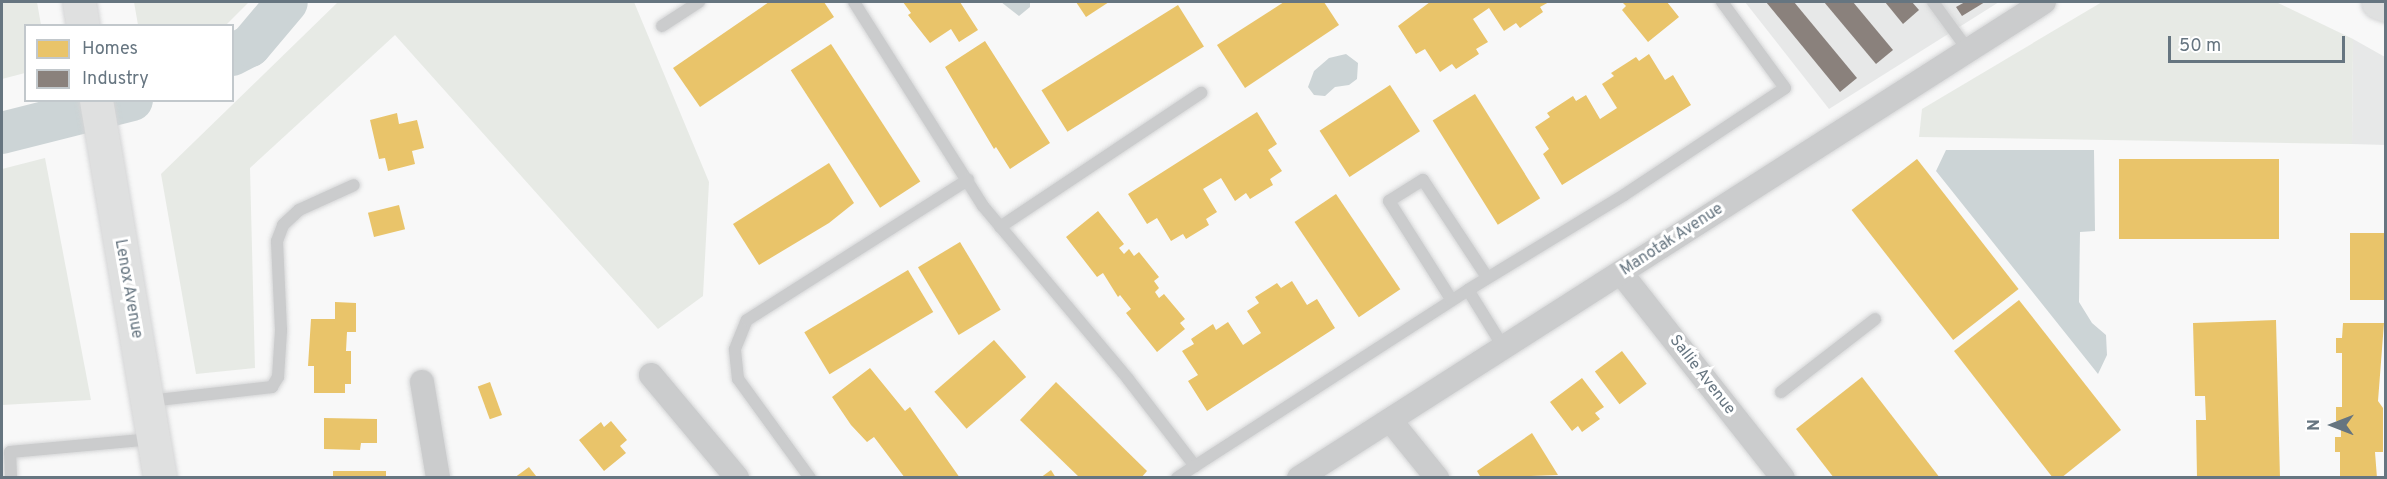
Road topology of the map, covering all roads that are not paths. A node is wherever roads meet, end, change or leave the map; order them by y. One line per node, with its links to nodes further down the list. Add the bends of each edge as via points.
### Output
1 (79, 2): 9 (main road)
2 (699, 2): 10 (lane)
3 (854, 2): 14 (lane)
4 (1722, 2): 18 (lane, via 1785,87 1624,195)
5 (1933, 2): 11 (lane)
6 (2044, 2): 11 (street, Manotak Avenue)
7 (2378, 2): 8 (main road)
8 (2385, 5)
9 (83, 24)
10 (662, 26)
11 (1968, 50): 17 (street, Manotak Avenue)
12 (1201, 93): 16 (lane)
13 (96, 102): 26 (main road, Lenox Avenue)
14 (968, 180): 16 (lane); 34 (lane, via 747,320 735,349 738,379)
15 (354, 185): 26 (lane, via 299,210 283,225 277,241 281,330 278,377 272,387)
16 (1000, 227): 29 (lane, via 1128,379)
17 (1621, 273): 22 (street, Manotak Avenue); 38 (street, Sallie Avenue)
18 (1487, 277): 19 (lane); 20 (lane, via 1423,180 1389,201)
19 (1468, 290): 20 (lane); 22 (lane)
20 (1451, 299): 29 (lane)
21 (1875, 319): 25 (lane)
22 (1504, 348): 27 (street, Manotak Avenue)
23 (651, 375): 33 (street)
24 (422, 382): 32 (street)
25 (1781, 392)
26 (147, 401): 28 (main road, Lenox Avenue)
27 (1390, 420): 36 (street, Manotak Avenue); 37 (street)
28 (154, 439): 30 (lane, via 10,452); 31 (main road, Lenox Avenue)
29 (1195, 466): 35 (lane)
30 (11, 477)
31 (160, 477)
32 (438, 477)
33 (737, 477)
34 (810, 477)
35 (1177, 477)
36 (1299, 477)
37 (1437, 477)
38 (1783, 477)

